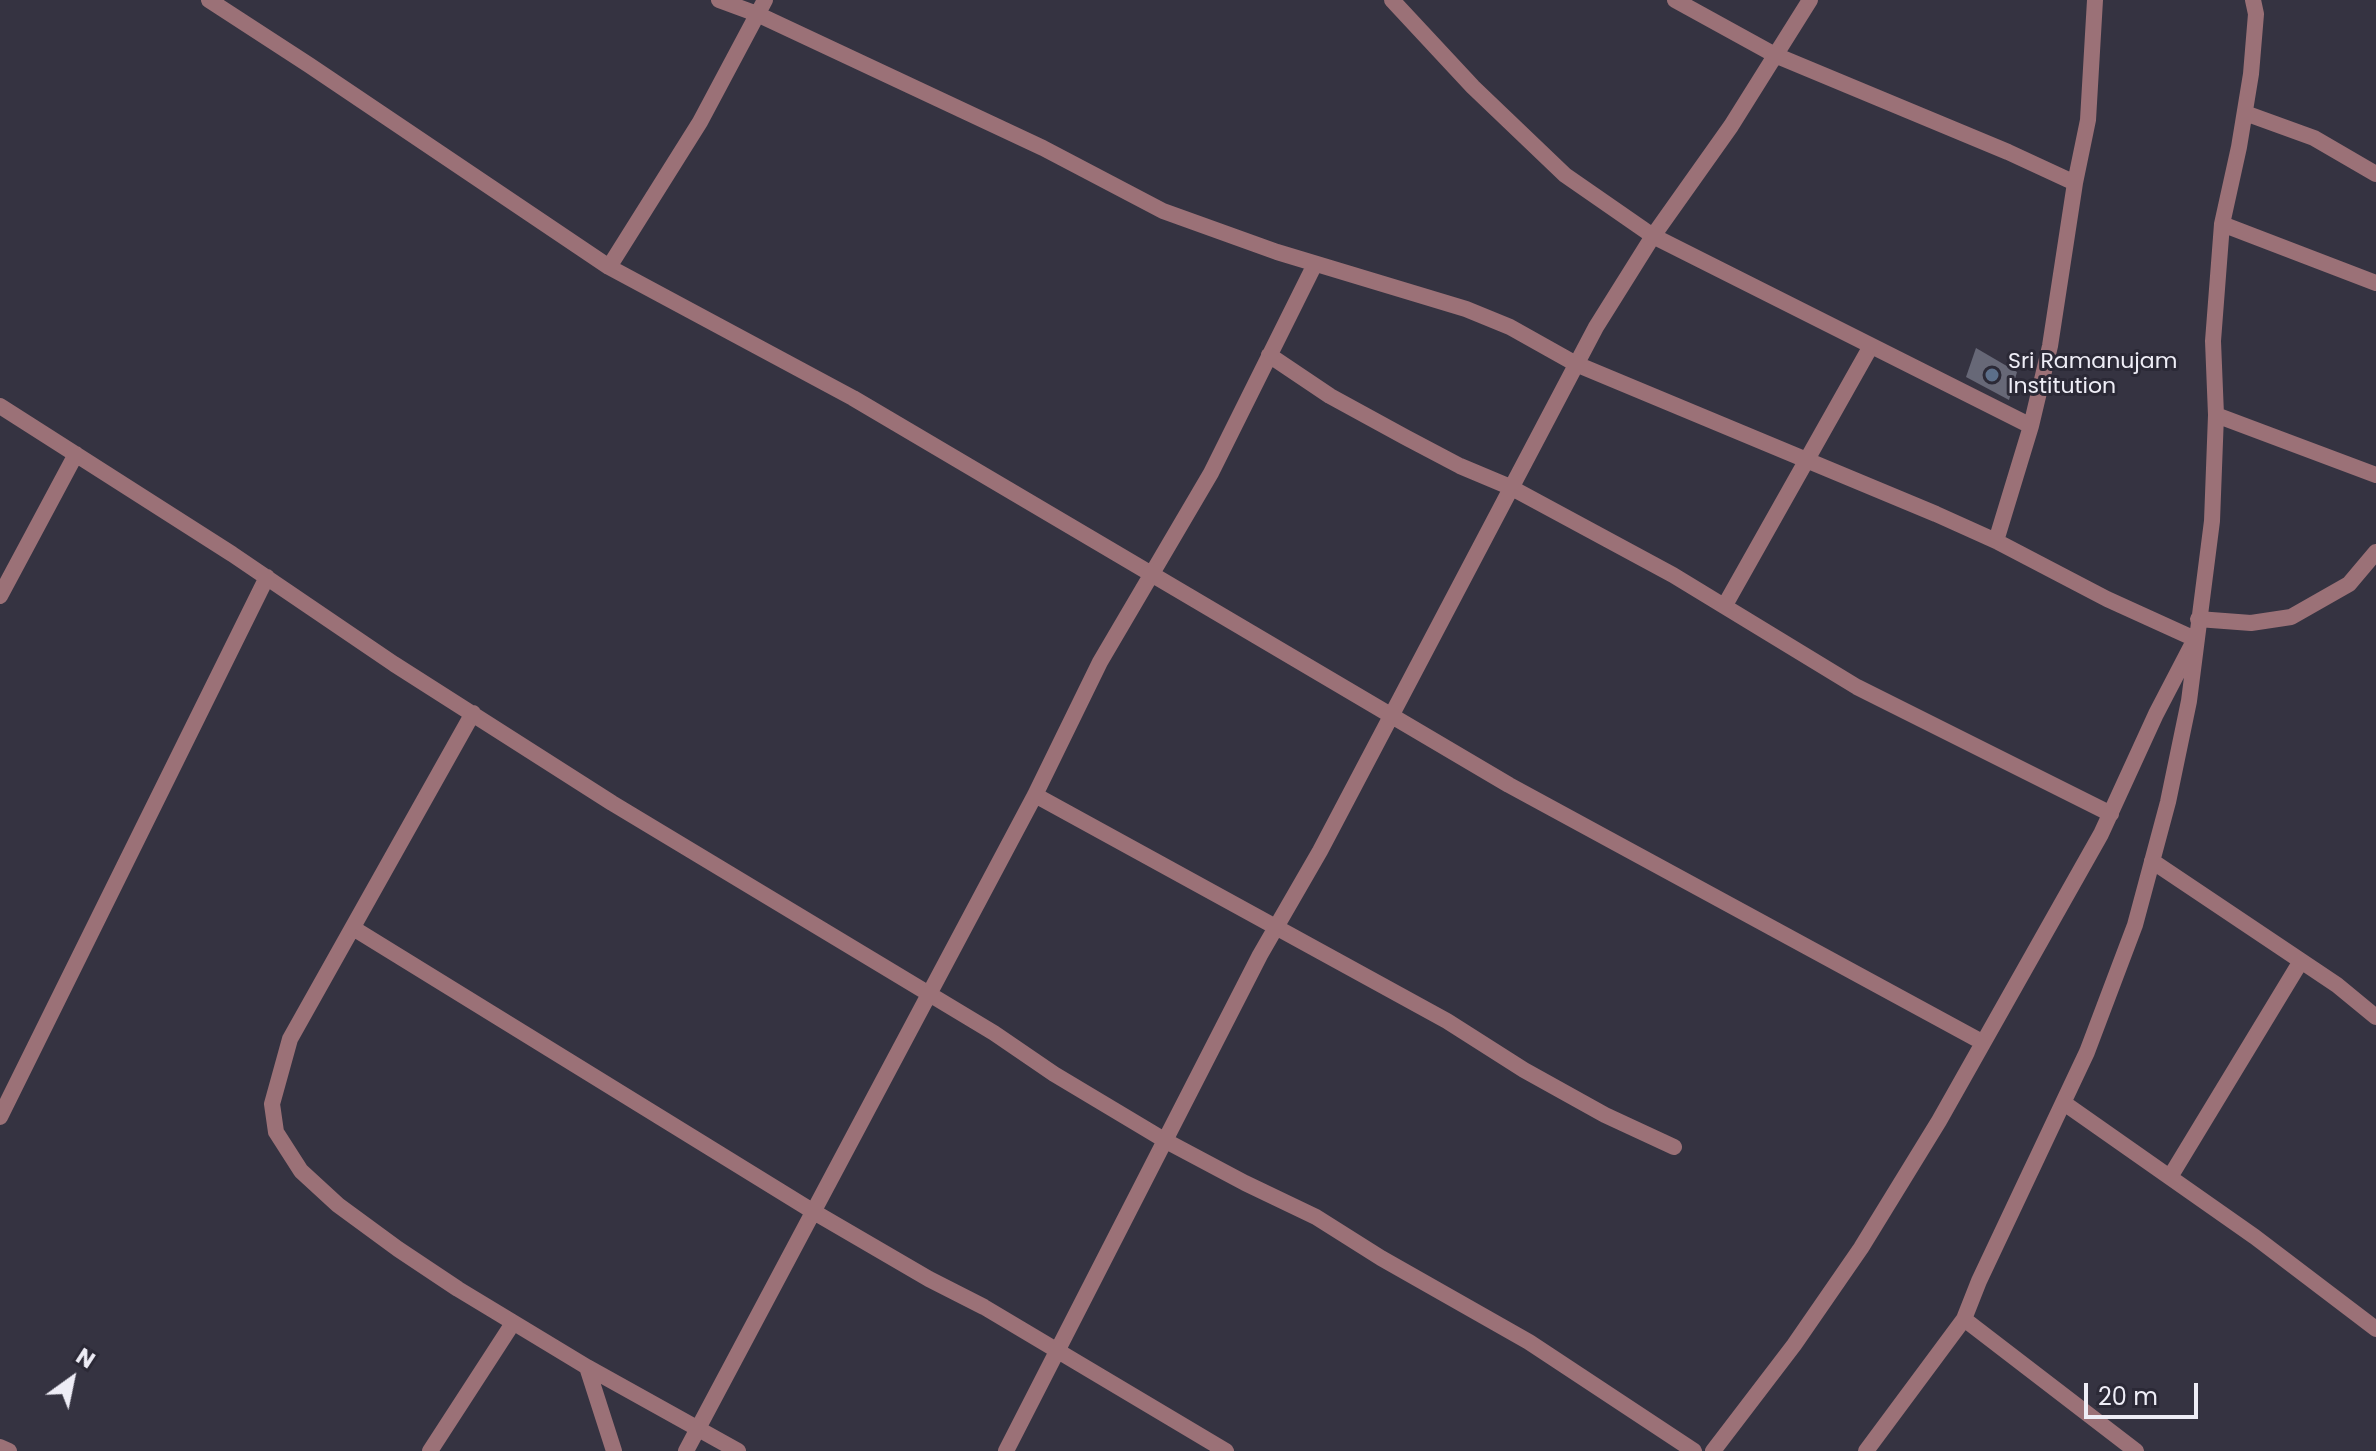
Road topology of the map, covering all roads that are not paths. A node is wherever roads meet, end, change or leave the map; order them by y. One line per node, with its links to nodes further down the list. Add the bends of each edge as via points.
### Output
1 (209, 0): 16 (street)
2 (719, 0): 8 (street)
3 (1392, 0): 14 (street, via 1565,175)
4 (1675, 0): 9 (street)
5 (1810, 0): 9 (street)
6 (2095, 0): 12 (street, via 2088,120)
7 (2253, 0): 10 (street)
8 (761, 7): 15 (street, via 1163,211); 16 (street, via 700,122)
9 (1775, 55): 12 (street); 14 (street)
10 (2245, 113): 11 (street, via 2314,138); 13 (street)
11 (2376, 174)
12 (2075, 183): 23 (street, via 2050,346)
13 (2222, 224): 17 (street); 22 (street, via 2213,341)
14 (1653, 236): 18 (street); 20 (street)
15 (1315, 264): 19 (street); 20 (street, via 1466,309)
16 (609, 267): 30 (street, via 853,398)
17 (2376, 283)
18 (1871, 346): 23 (street); 25 (street)
19 (1269, 355): 27 (street, via 1330,396); 30 (street)
20 (1576, 364): 25 (street); 27 (street)
21 (0, 406): 24 (street)
22 (2216, 415): 26 (street); 34 (street, via 2212,521)
23 (2031, 426): 28 (street)
24 (76, 454): 31 (street); 32 (street)
25 (1807, 459): 28 (street); 33 (street)
26 (2376, 475)
27 (1510, 487): 33 (street); 37 (street)
28 (1996, 541): 35 (street)
29 (2376, 552): 34 (street, via 2349,584 2291,617 2251,623)
30 (1154, 574): 37 (street); 38 (street, via 1100,662)
31 (267, 577): 36 (street); 48 (street)
32 (0, 596)
33 (1725, 605): 39 (street, via 1857,687)
34 (2198, 619): 35 (street)
35 (2195, 639): 39 (street); 40 (street, via 2189,701)
36 (473, 713): 42 (street); 44 (street)
37 (1391, 714): 41 (street); 46 (street, via 1509,785)
38 (1035, 795): 41 (street); 44 (street)
39 (2111, 814): 46 (street)
40 (2152, 861): 43 (street); 47 (street, via 2135,925)
41 (1278, 927): 49 (street); 50 (street, via 1524,1070)
42 (353, 928): 52 (street); 54 (street, via 290,1039 272,1104 276,1132 301,1171 338,1205)
43 (2301, 961): 45 (street); 51 (street)
44 (929, 994): 49 (street); 52 (street)
45 (2376, 1017)
46 (1982, 1042): 68 (street, via 1861,1248)
47 (2064, 1103): 51 (street); 53 (street)
48 (0, 1117)
49 (1166, 1141): 56 (street); 67 (street, via 1316,1217 1529,1342)
50 (1674, 1147)
51 (2170, 1177): 55 (street)
52 (814, 1212): 56 (street); 58 (street)
53 (1964, 1319): 69 (street); 70 (street)
54 (513, 1323): 57 (street); 61 (street)
55 (2376, 1329)
56 (1058, 1351): 65 (street); 66 (street)
57 (587, 1367): 58 (street); 62 (street)
58 (697, 1427): 63 (street); 64 (street)
59 (0, 1447): 60 (street)
60 (9, 1451)
61 (430, 1451)
62 (614, 1451)
63 (686, 1451)
64 (738, 1451)
65 (1006, 1451)
66 (1226, 1451)
67 (1694, 1451)
68 (1713, 1451)
69 (1866, 1451)
70 (2136, 1451)

